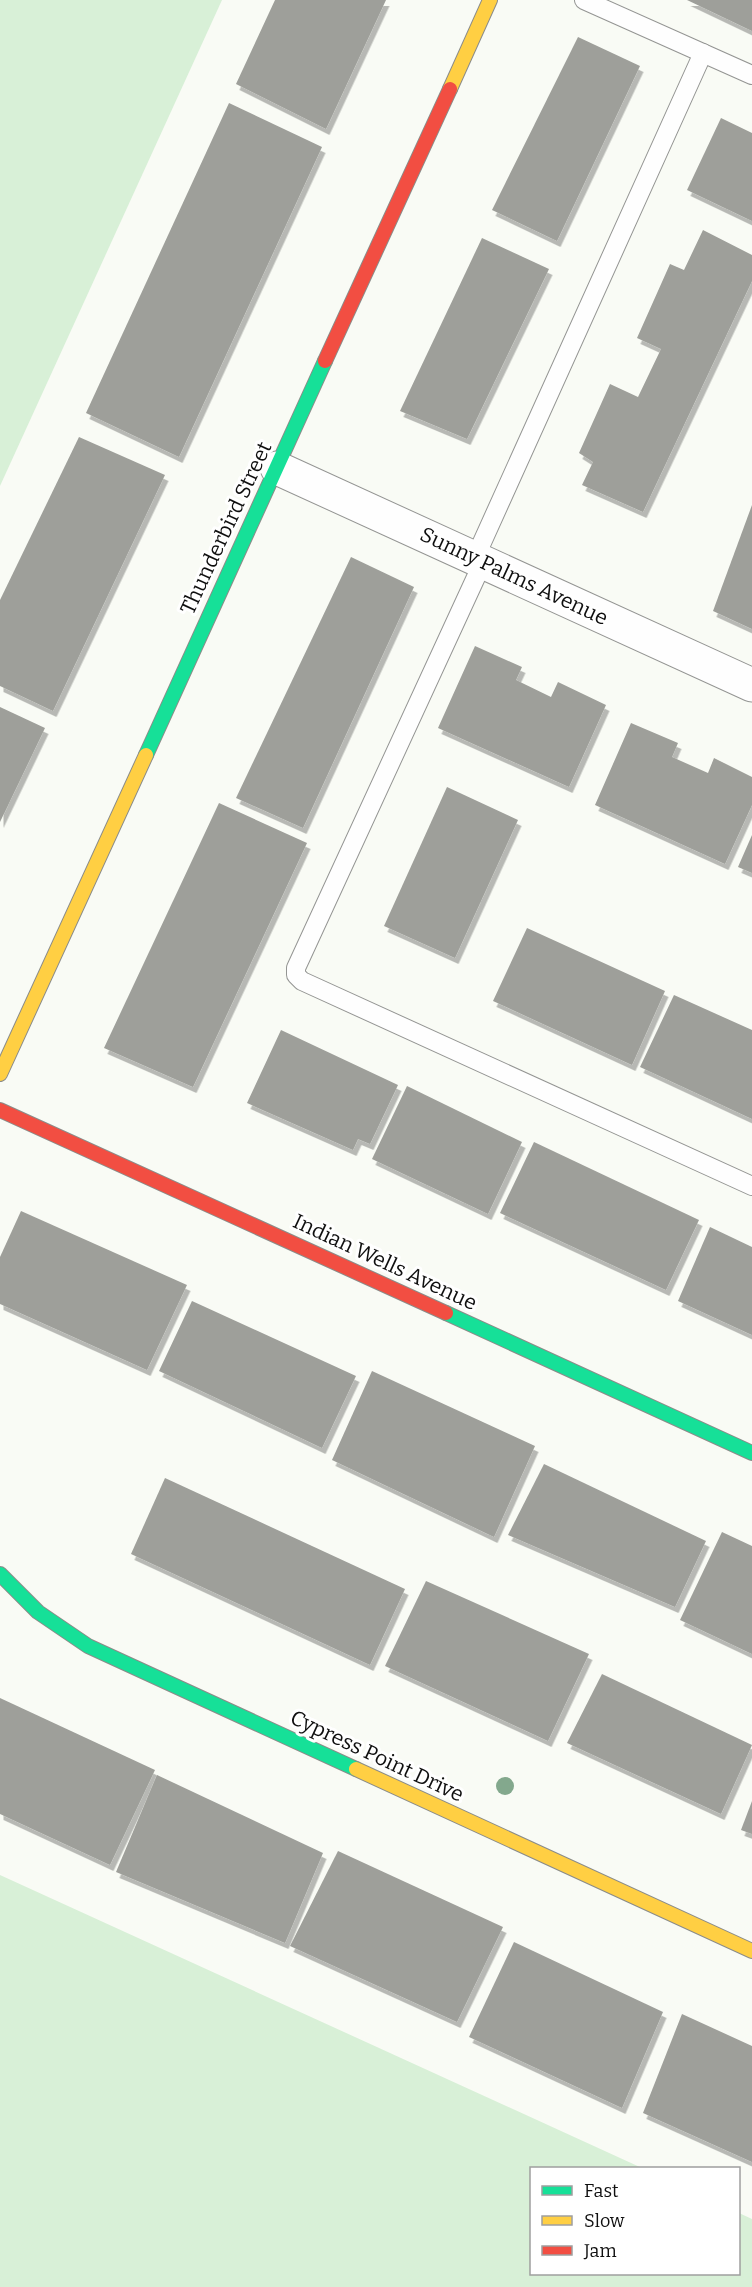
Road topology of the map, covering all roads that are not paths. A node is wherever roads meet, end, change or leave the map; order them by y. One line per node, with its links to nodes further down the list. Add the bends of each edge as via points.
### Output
1 (490, 0): 5 (street, Thunderbird Street)
2 (584, 0): 3 (lane)
3 (703, 53): 4 (lane); 6 (lane)
4 (752, 75)
5 (277, 468): 6 (street, Sunny Palms Avenue); 8 (street, Thunderbird Street)
6 (479, 560): 7 (street, Sunny Palms Avenue); 10 (lane, via 296,975)
7 (752, 685)
8 (0, 1074)
9 (0, 1110): 11 (street, Indian Wells Avenue)
10 (752, 1186)
11 (752, 1453)
12 (0, 1574): 13 (street, Cypress Point Drive, via 38,1612 88,1646)
13 (752, 1951)

